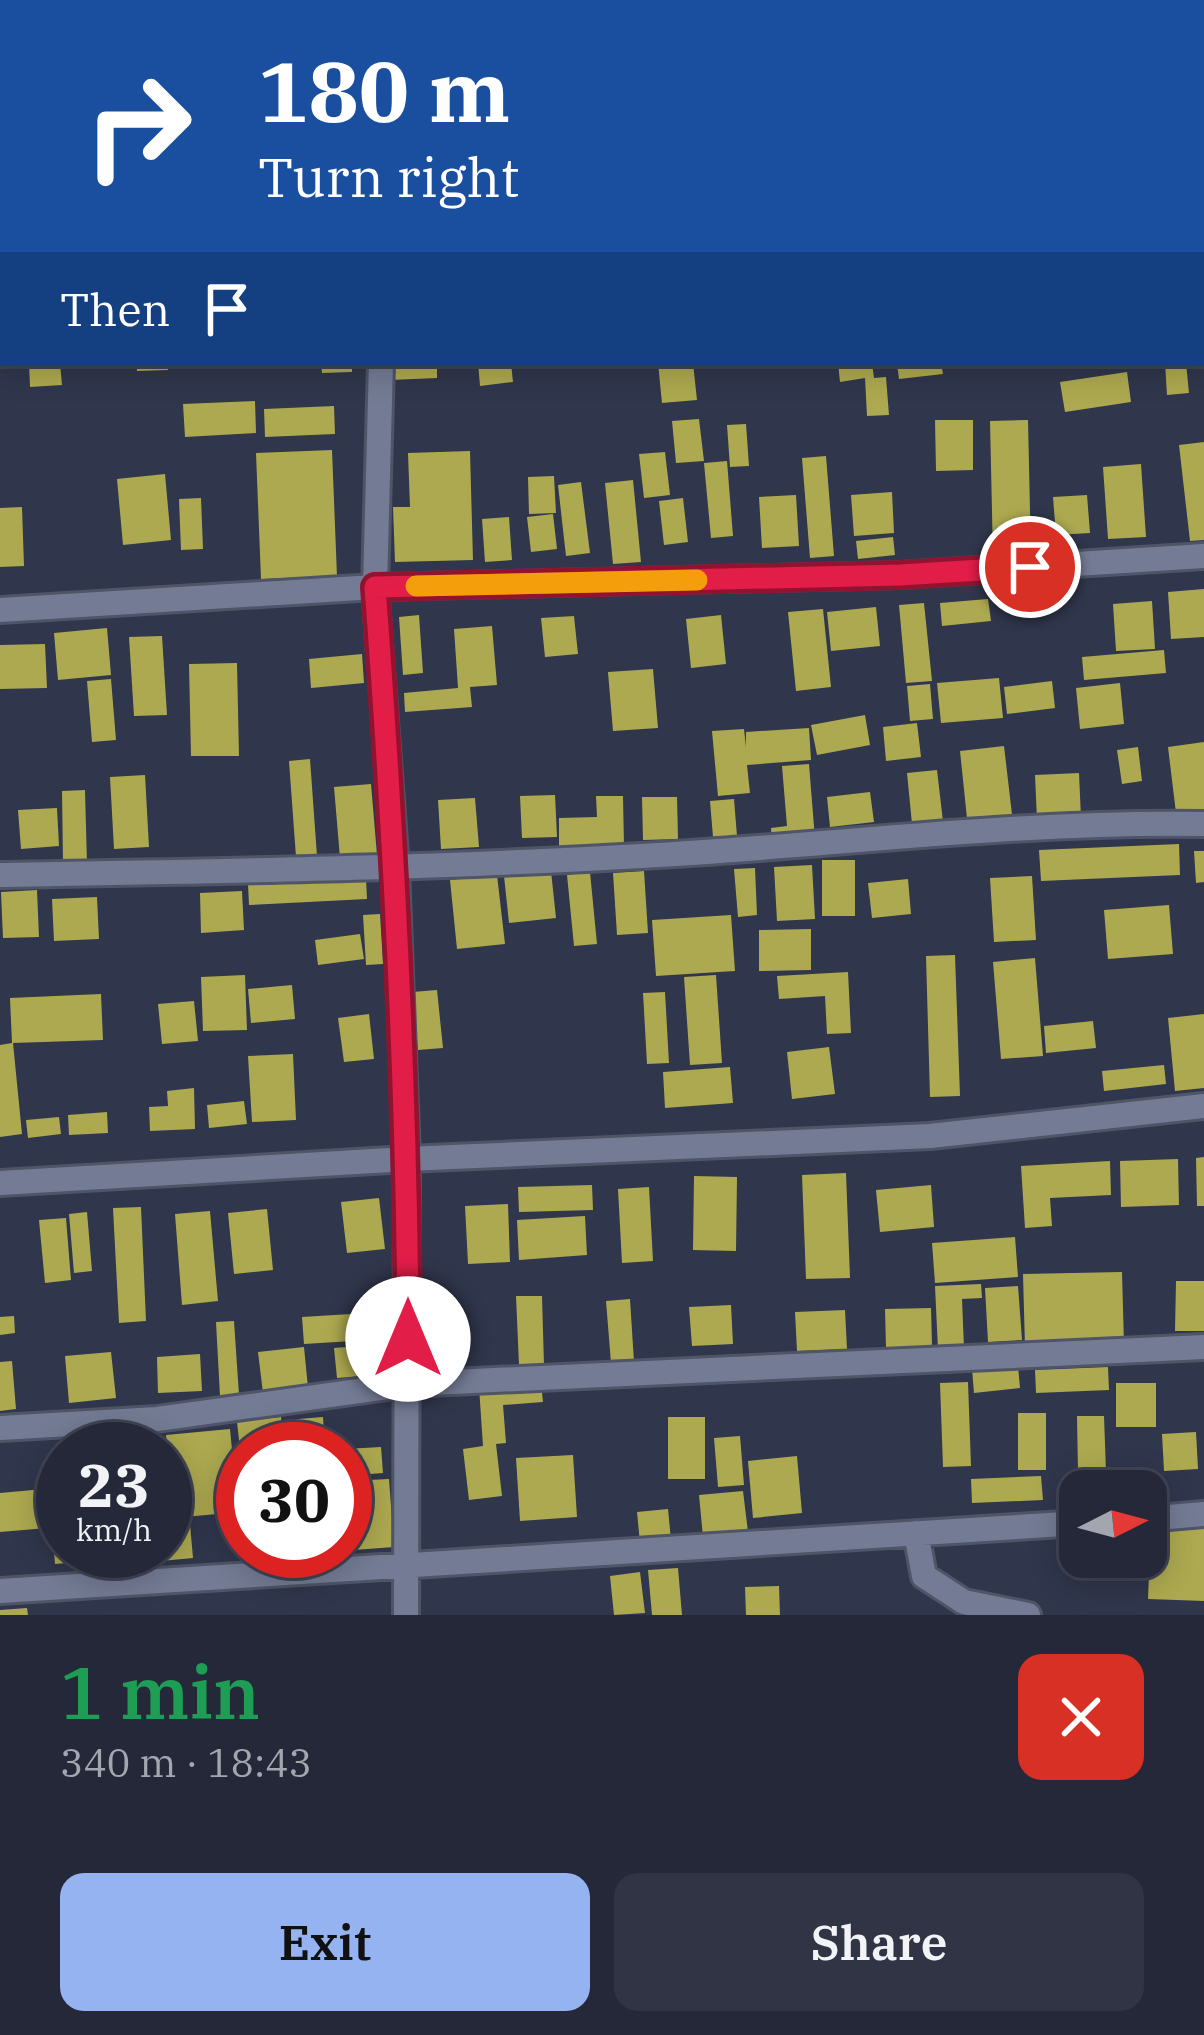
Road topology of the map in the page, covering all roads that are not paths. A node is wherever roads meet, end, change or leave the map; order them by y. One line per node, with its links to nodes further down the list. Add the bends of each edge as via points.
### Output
1 (381, 366): 3 (street)
2 (1204, 556): 3 (street, via 900,575)
3 (375, 587): 4 (street); 6 (street)
4 (0, 610)
5 (1204, 824): 6 (street)
6 (396, 868): 7 (street); 9 (street)
7 (0, 874)
8 (1204, 1106): 9 (street, via 930,1136)
9 (407, 1159): 10 (street); 12 (street)
10 (0, 1183)
11 (1204, 1347): 12 (street)
12 (409, 1384): 13 (street, via 157,1419); 18 (street)
13 (0, 1428)
14 (1204, 1514): 15 (street)
15 (1167, 1517)
16 (1059, 1524): 17 (street)
17 (916, 1534): 18 (street); 21 (street, via 924,1576 964,1602)
18 (406, 1564): 19 (street); 20 (street)
19 (0, 1591)
20 (406, 1615)
21 (1028, 1615)

